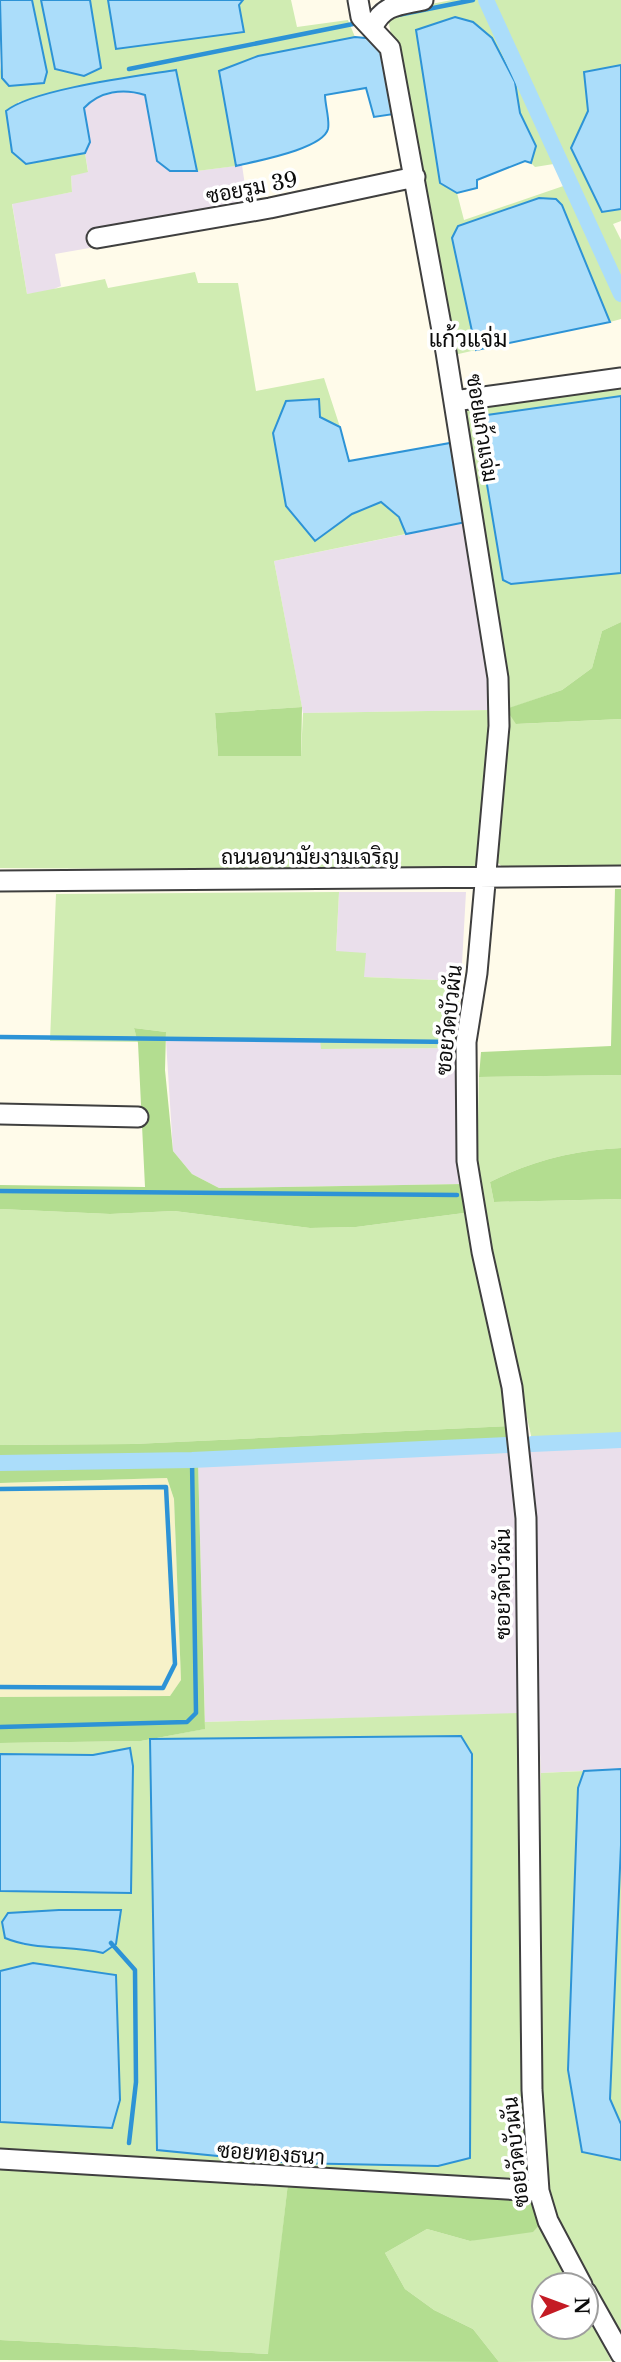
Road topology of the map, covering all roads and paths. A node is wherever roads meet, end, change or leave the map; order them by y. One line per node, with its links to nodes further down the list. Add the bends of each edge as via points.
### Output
1 (358, 0): 3 (street, ซอยแก้วแจ่ม, via 361,17)
2 (423, 0): 3 (street, via 386,8)
3 (373, 27): 4 (street, ซอยแก้วแจ่ม, via 390,48)
4 (415, 177): 5 (street, ซอยรูม 39); 7 (street, ซอยแก้วแจ่ม)
5 (97, 239)
6 (621, 379): 7 (street)
7 (454, 401): 9 (street, ซอยแก้วแจ่ม, via 498,678 499,726)
8 (621, 876): 9 (street, ถนนอนามัยงามเจริญ)
9 (485, 878): 10 (street, ถนนอนามัยงามเจริญ); 14 (street, ซอยวัดบัวผัน, via 466,1042 465,1124 472,1203 512,1387 526,1518 532,2090)
10 (0, 881)
11 (0, 1114): 12 (street)
12 (138, 1117)
13 (0, 2159): 14 (street, ซอยทองธนา)
14 (539, 2191): 15 (street, ซอยวัดบัวผัน, via 548,2221)
15 (575, 2271)
16 (600, 2317): 17 (street)
17 (621, 2354)

